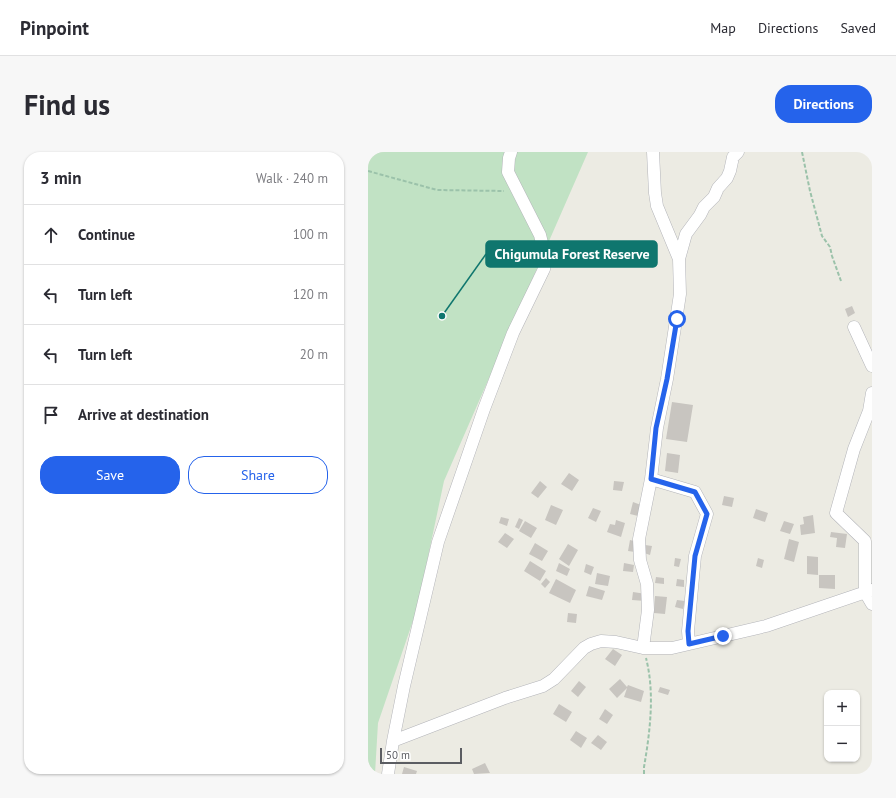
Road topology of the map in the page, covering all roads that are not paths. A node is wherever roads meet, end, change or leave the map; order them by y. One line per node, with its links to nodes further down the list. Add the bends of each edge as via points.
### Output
1 (511, 152): 13 (street, via 508,172 540,235 546,259 544,270 513,333 438,542)
2 (653, 152): 4 (street, via 658,206)
3 (738, 152): 4 (street, via 733,157 727,178 686,234)
4 (679, 259): 8 (street, via 679,306 656,428)
5 (854, 327): 6 (street)
6 (872, 366)
7 (872, 393): 9 (street, via 869,411 854,448 836,513 865,541)
8 (651, 479): 11 (street, via 695,492 707,514 695,556); 12 (street, via 639,539 648,604)
9 (868, 591): 10 (street); 11 (street, via 766,626)
10 (872, 604)
11 (689, 644): 12 (street, via 672,648)
12 (643, 648): 13 (street, via 616,642 601,641 591,644 543,686)
13 (393, 740): 14 (street)
14 (388, 774)

